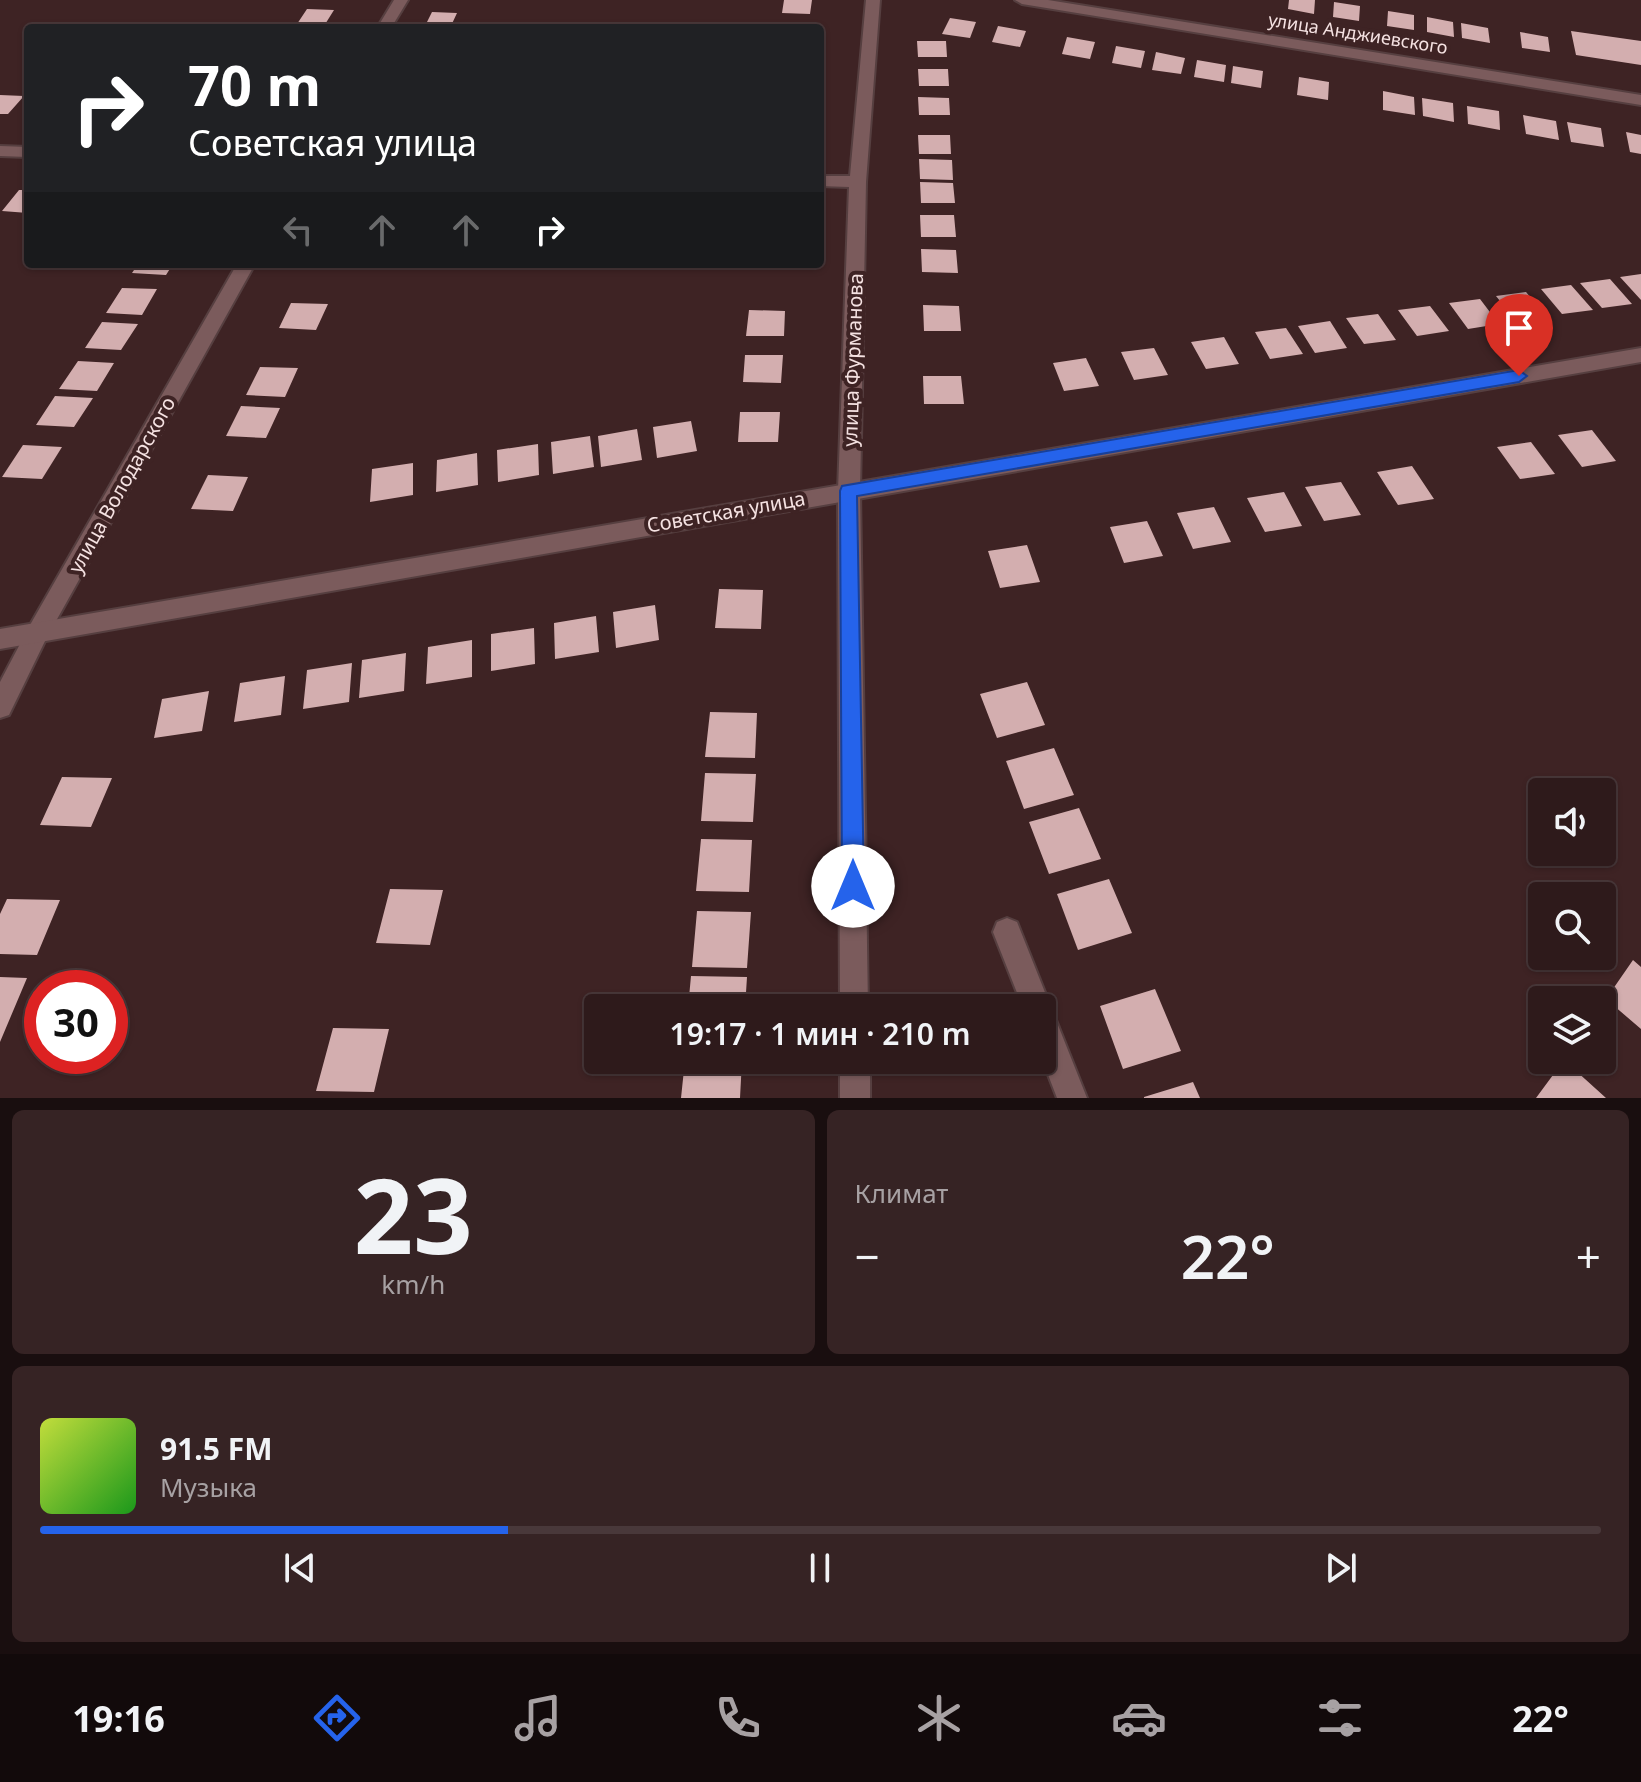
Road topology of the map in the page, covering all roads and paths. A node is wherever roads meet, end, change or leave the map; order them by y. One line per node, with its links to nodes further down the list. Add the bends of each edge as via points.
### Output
1 (401, 0): 4 (street)
2 (873, 0): 9 (street, улица Фурманова)
3 (1022, 0): 5 (street, улица Анджиевского)
4 (386, 24)
5 (1641, 100)
6 (0, 151): 7 (street)
7 (24, 152)
8 (824, 181): 9 (street)
9 (858, 182): 12 (street, улица Фурманова)
10 (244, 268): 13 (street, улица Володарского)
11 (1641, 355): 12 (street, Советская улица)
12 (849, 491): 13 (street, Советская улица); 17 (street, улица Фурманова)
13 (38, 632): 14 (street, Советская улица); 15 (street, улица Володарского)
14 (0, 639)
15 (0, 707)
16 (1007, 932): 18 (street)
17 (854, 994)
18 (1031, 994)
19 (1056, 1057): 22 (street)
20 (855, 1074): 21 (street)
21 (855, 1098)
22 (1072, 1098)

